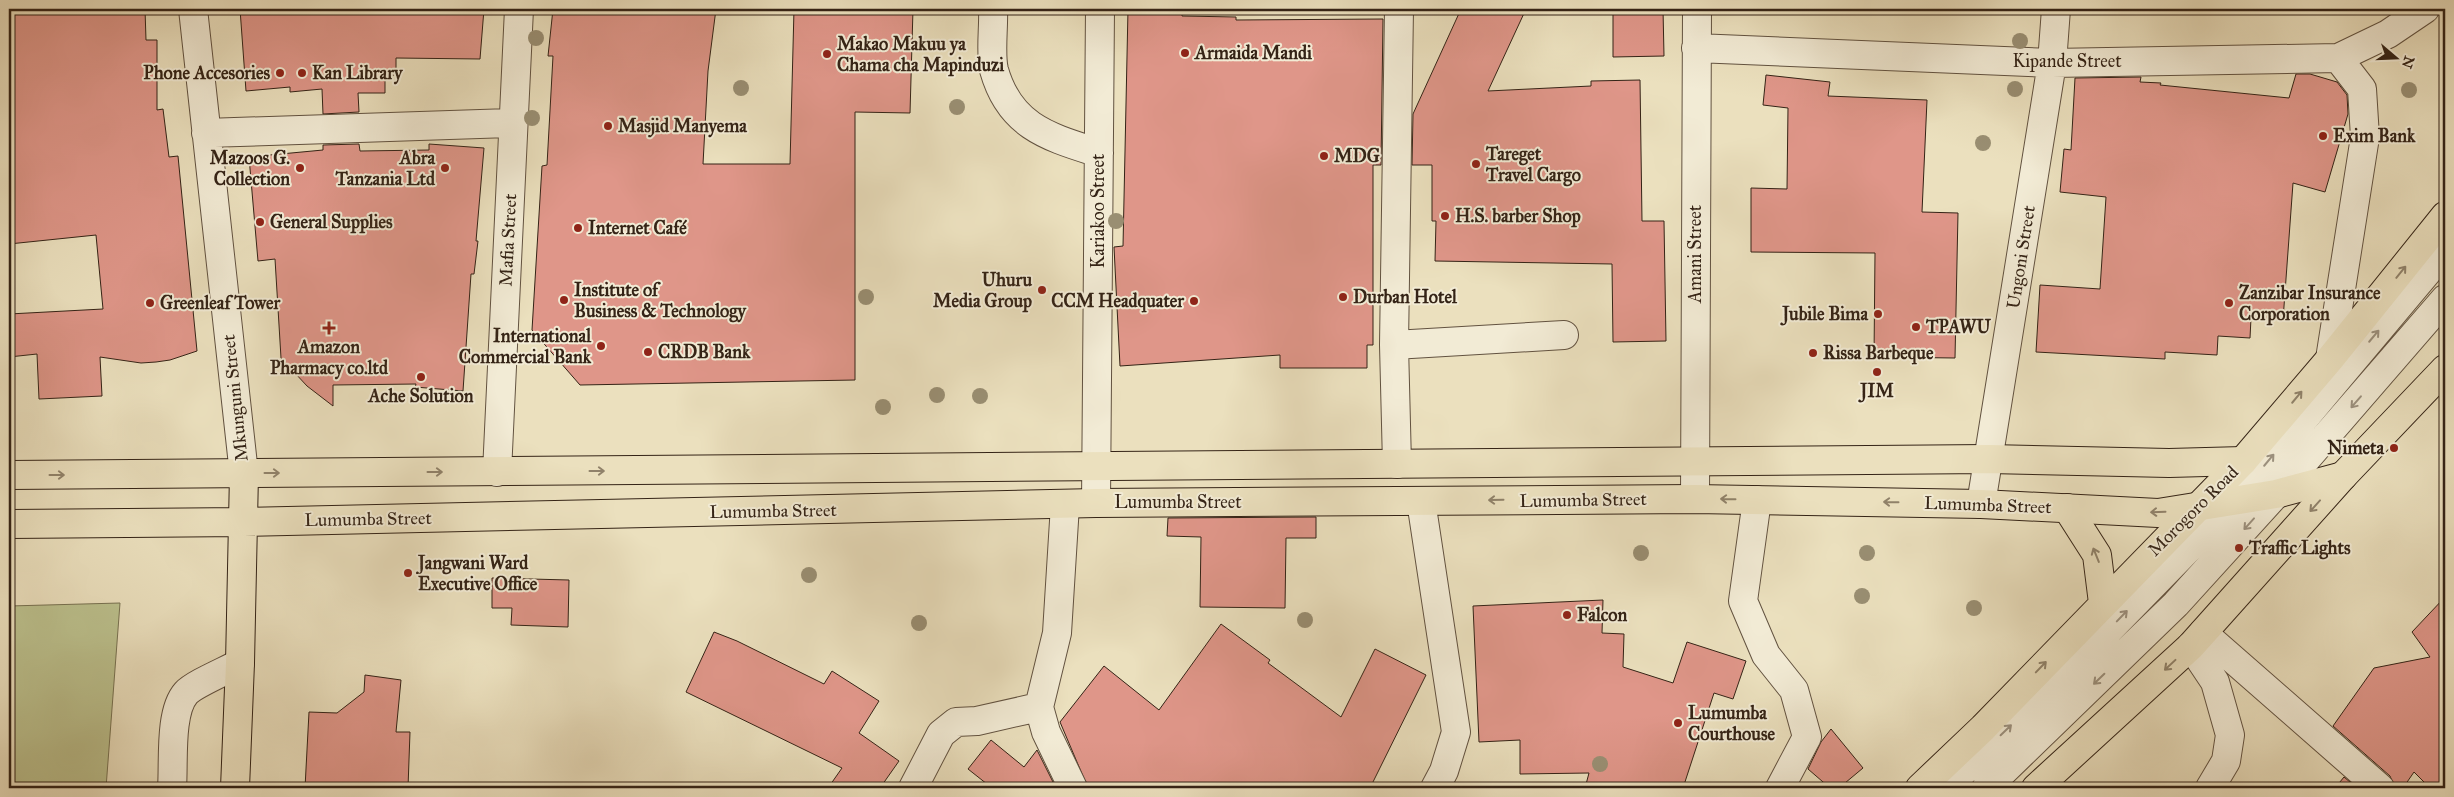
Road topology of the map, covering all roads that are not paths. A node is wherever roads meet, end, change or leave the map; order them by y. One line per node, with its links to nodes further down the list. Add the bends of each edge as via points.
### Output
1 (193, 9): 13 (street, Mkunguni Street)
2 (518, 9): 12 (street, Mafia Street)
3 (994, 9): 14 (street, via 994,69 1008,101 1025,123 1049,137)
4 (1100, 9): 14 (street, Kariakoo Street)
5 (1399, 9): 19 (street)
6 (1698, 9): 9 (street, Amani Street)
7 (2056, 9): 11 (street, Ungoni Street)
8 (2425, 9): 10 (street, Kipande Street, via 2388,34)
9 (1696, 48): 11 (street, Kipande Street); 24 (street, Amani Street)
10 (2338, 58): 11 (street, Kipande Street); 20 (street, via 2362,89 2365,137)
11 (2052, 63): 22 (street, Ungoni Street)
12 (513, 123): 13 (street); 27 (street, Mafia Street)
13 (206, 133): 28 (street, Mkunguni Street)
14 (1099, 153): 26 (street, Kariakoo Street)
15 (2445, 216): 20 (main road, Morogoro Road, one-way to 15)
16 (2445, 251): 35 (street, Morogoro Road, one-way to 16)
17 (2445, 299): 31 (street, one-way to 31)
18 (1564, 335): 19 (street)
19 (1394, 345): 25 (street)
20 (2330, 359): 23 (main road, Morogoro Road, one-way to 20)
21 (2445, 369): 30 (main road)
22 (1989, 459): 23 (main road, Lumumba Street, via 2169,463); 24 (main road, Lumumba Street); 37 (street, Ungoni Street)
23 (2243, 461): 39 (main road, Morogoro Road)
24 (1695, 462): 25 (main road, Lumumba Street); 32 (street, Amani Street)
25 (1398, 464): 26 (main road, Lumumba Street)
26 (1096, 467): 27 (main road, Lumumba Street, one-way to 26); 36 (street, Kariakoo Street)
27 (497, 472): 28 (main road, Lumumba Street, one-way to 27)
28 (244, 474): 29 (main road, Lumumba Street, one-way to 28); 41 (main road, Mkunguni Street)
29 (9, 475)
30 (2343, 476): 31 (main road, Lumumba Street); 44 (main road, one-way to 44)
31 (2276, 494): 35 (main road, Lumumba Street); 55 (street, one-way to 55, via 2176,604)
32 (1695, 499): 33 (main road, Lumumba Street, one-way to 32); 34 (main road, Lumumba Street, one-way to 34)
33 (1757, 500): 37 (main road, Lumumba Street, one-way to 33); 52 (street, via 1743,601 1766,655 1794,690 1807,738)
34 (1421, 501): 36 (main road, Lumumba Street); 51 (street, via 1456,732)
35 (2235, 501): 39 (main road, Lumumba Street); 54 (street, Morogoro Road, one-way to 35, via 2105,634)
36 (1096, 503): 38 (main road, Lumumba Street)
37 (1980, 504): 40 (main road, Lumumba Street)
38 (1065, 505): 41 (main road, Lumumba Street); 46 (street, via 1058,633)
39 (2197, 507): 40 (main road, Lumumba Street, one-way to 40, via 2158,513); 43 (main road, Morogoro Road)
40 (2067, 508): 43 (main road, one-way to 40, via 2098,555)
41 (244, 522): 42 (main road, Lumumba Street); 45 (main road, Mkunguni Street)
42 (9, 524)
43 (2103, 603): 53 (main road, Morogoro Road, one-way to 43, via 1983,728)
44 (2196, 640): 56 (main road, one-way to 56); 57 (street, via 2215,682 2230,735 2226,761); 58 (street)
45 (240, 663): 47 (street, via 187,692 179,702 175,716); 48 (main road, Mkunguni Street)
46 (1040, 707): 49 (street, via 977,721 956,722 941,734); 50 (street, via 1046,732)
47 (172, 788)
48 (235, 788)
49 (913, 788)
50 (1073, 788)
51 (1435, 788)
52 (1780, 788)
53 (1920, 788)
54 (1946, 788)
55 (1986, 788)
56 (2036, 788)
57 (2210, 788)
58 (2380, 788)

